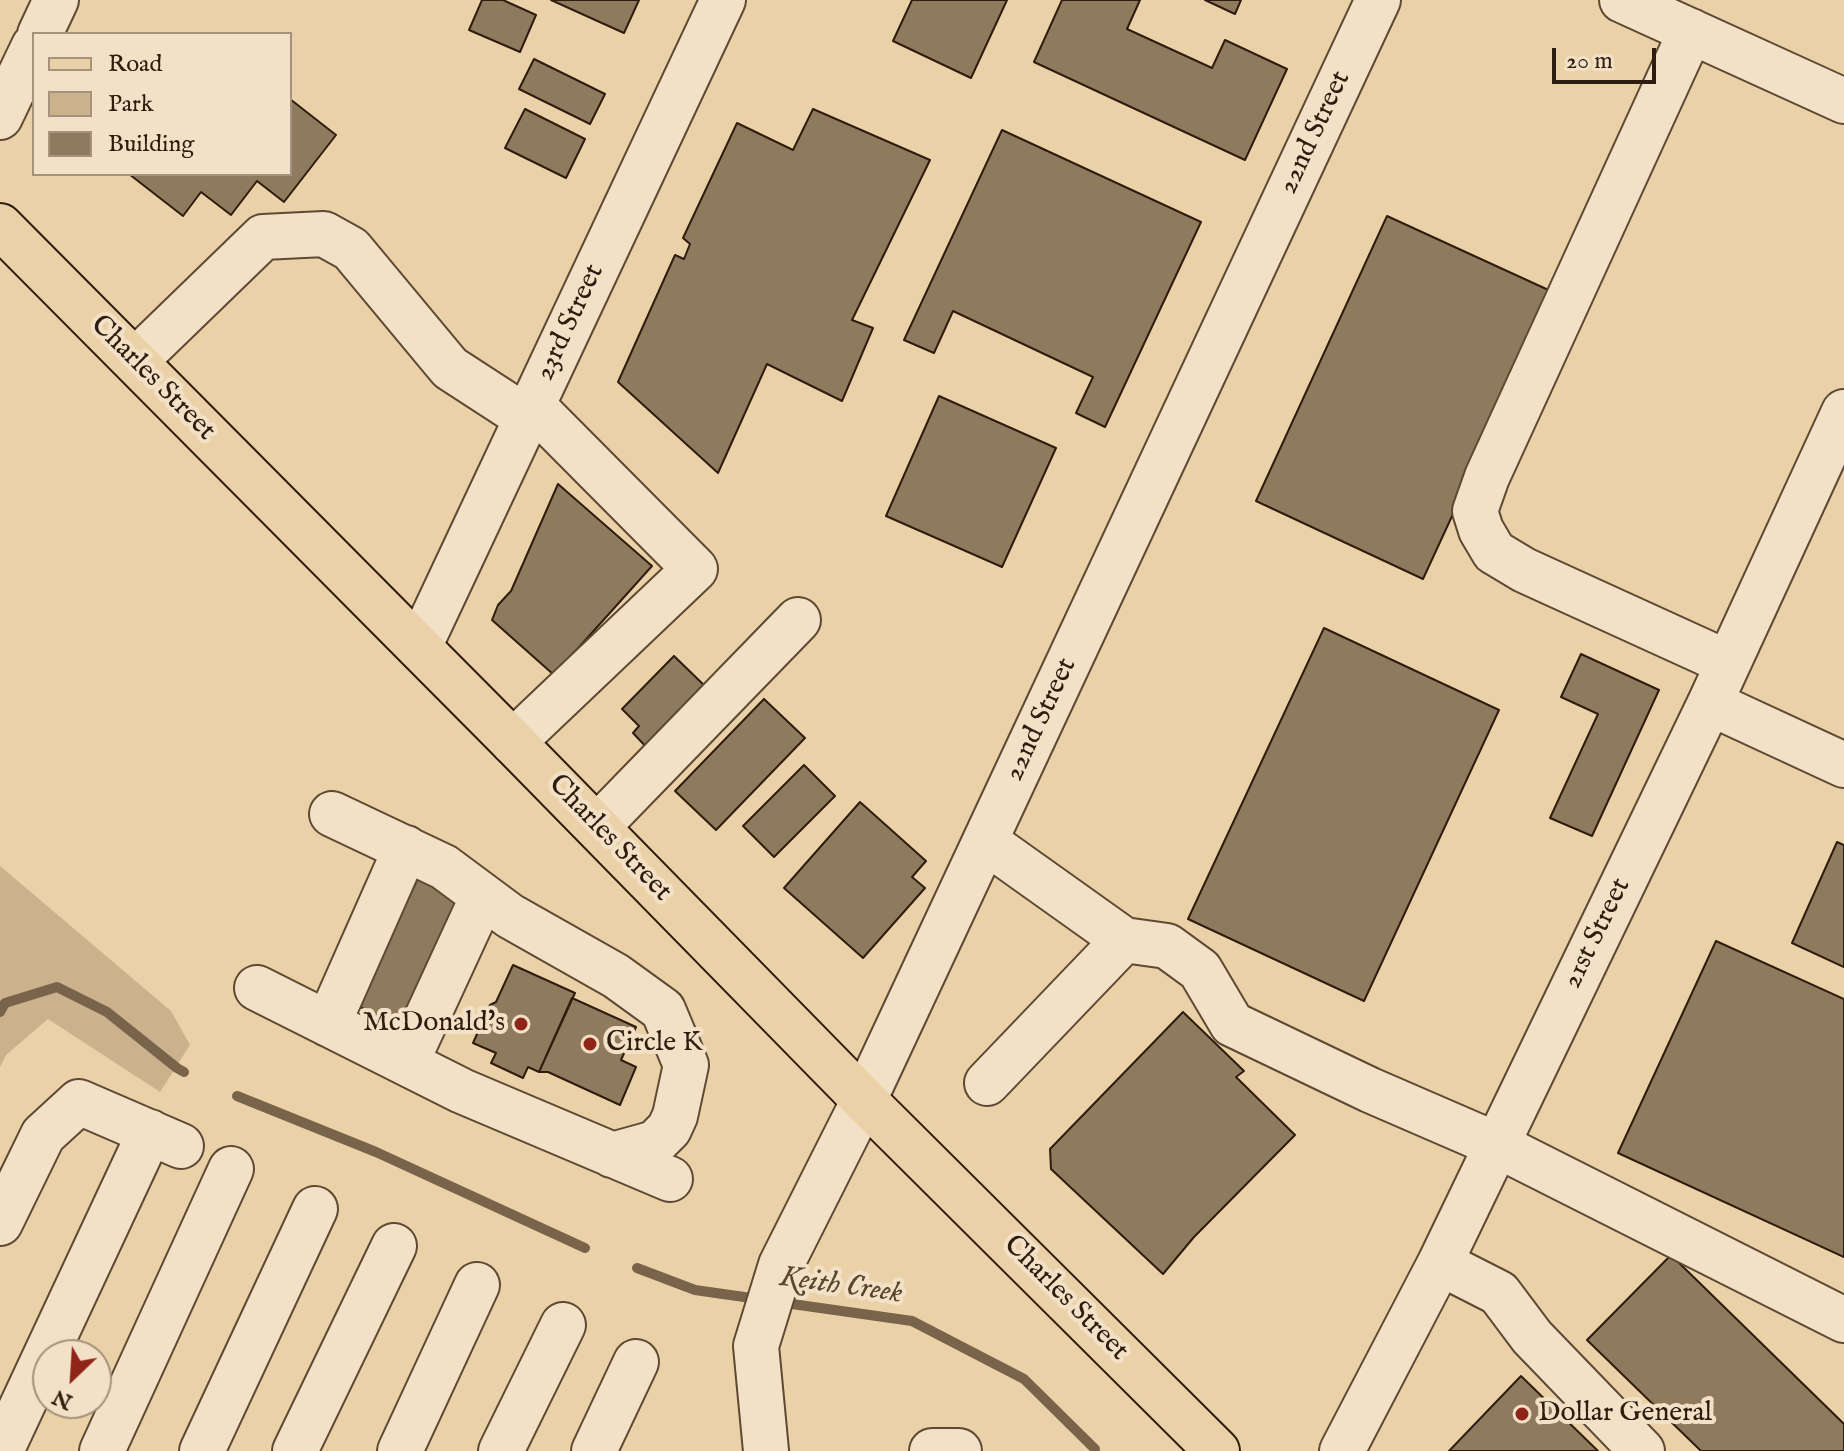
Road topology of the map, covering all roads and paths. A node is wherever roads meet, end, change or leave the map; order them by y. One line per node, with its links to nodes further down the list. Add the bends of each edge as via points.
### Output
1 (56, 0): 6 (street)
2 (723, 0): 12 (street, 23rd Street)
3 (1378, 0): 22 (street, 22nd Street)
4 (1622, 0): 5 (street)
5 (1691, 31): 8 (street); 16 (street, via 1475,511 1494,552)
6 (41, 32)
7 (32, 50): 9 (street)
8 (1844, 101)
9 (0, 117)
10 (0, 226): 11 (main road, Charles Street)
11 (135, 361): 12 (street, via 263,237 324,234 351,249 450,368); 15 (main road, Charles Street)
12 (530, 412): 15 (street, 23rd Street); 18 (street, via 695,569)
13 (1844, 412): 16 (street, 21st Street)
14 (798, 620): 21 (street)
15 (419, 647): 18 (main road, Charles Street)
16 (1728, 663): 17 (street, 21st Street)
17 (1710, 703): 19 (street); 31 (street, 21st Street)
18 (513, 742): 21 (main road, Charles Street)
19 (1844, 765)
20 (332, 814): 23 (street)
21 (597, 827): 30 (main road, Charles Street)
22 (985, 841): 25 (street); 30 (street, 22nd Street)
23 (406, 848): 24 (street); 27 (street)
24 (483, 896): 28 (street); 32 (street, via 663,1010 678,1047 667,1079 638,1119 612,1134)
25 (1124, 940): 29 (street); 31 (street, via 1167,946 1200,970 1232,1024)
26 (257, 988): 27 (street)
27 (328, 1024): 28 (street)
28 (406, 1063): 32 (street)
29 (987, 1083)
30 (864, 1100): 50 (street, 22nd Street, via 781,1265 756,1346); 53 (main road, Charles Street)
31 (1497, 1145): 38 (street, 21st Street); 40 (street)
32 (604, 1151): 34 (street)
33 (231, 1169): 44 (street)
34 (670, 1179)
35 (315, 1209): 45 (street)
36 (0, 1223): 43 (street, via 43,1135 79,1102 165,1139)
37 (394, 1246): 46 (street)
38 (1440, 1263): 54 (street, 21st Street); 55 (street, via 1499,1293 1532,1337)
39 (477, 1285): 47 (street)
40 (1844, 1320)
41 (563, 1325): 48 (street)
42 (636, 1362): 49 (street)
43 (1, 1451)
44 (102, 1451)
45 (202, 1451)
46 (295, 1451)
47 (400, 1451)
48 (501, 1451)
49 (594, 1451)
50 (766, 1451)
51 (932, 1451): 52 (street)
52 (959, 1451)
53 (1217, 1451)
54 (1342, 1451)
55 (1642, 1451)

